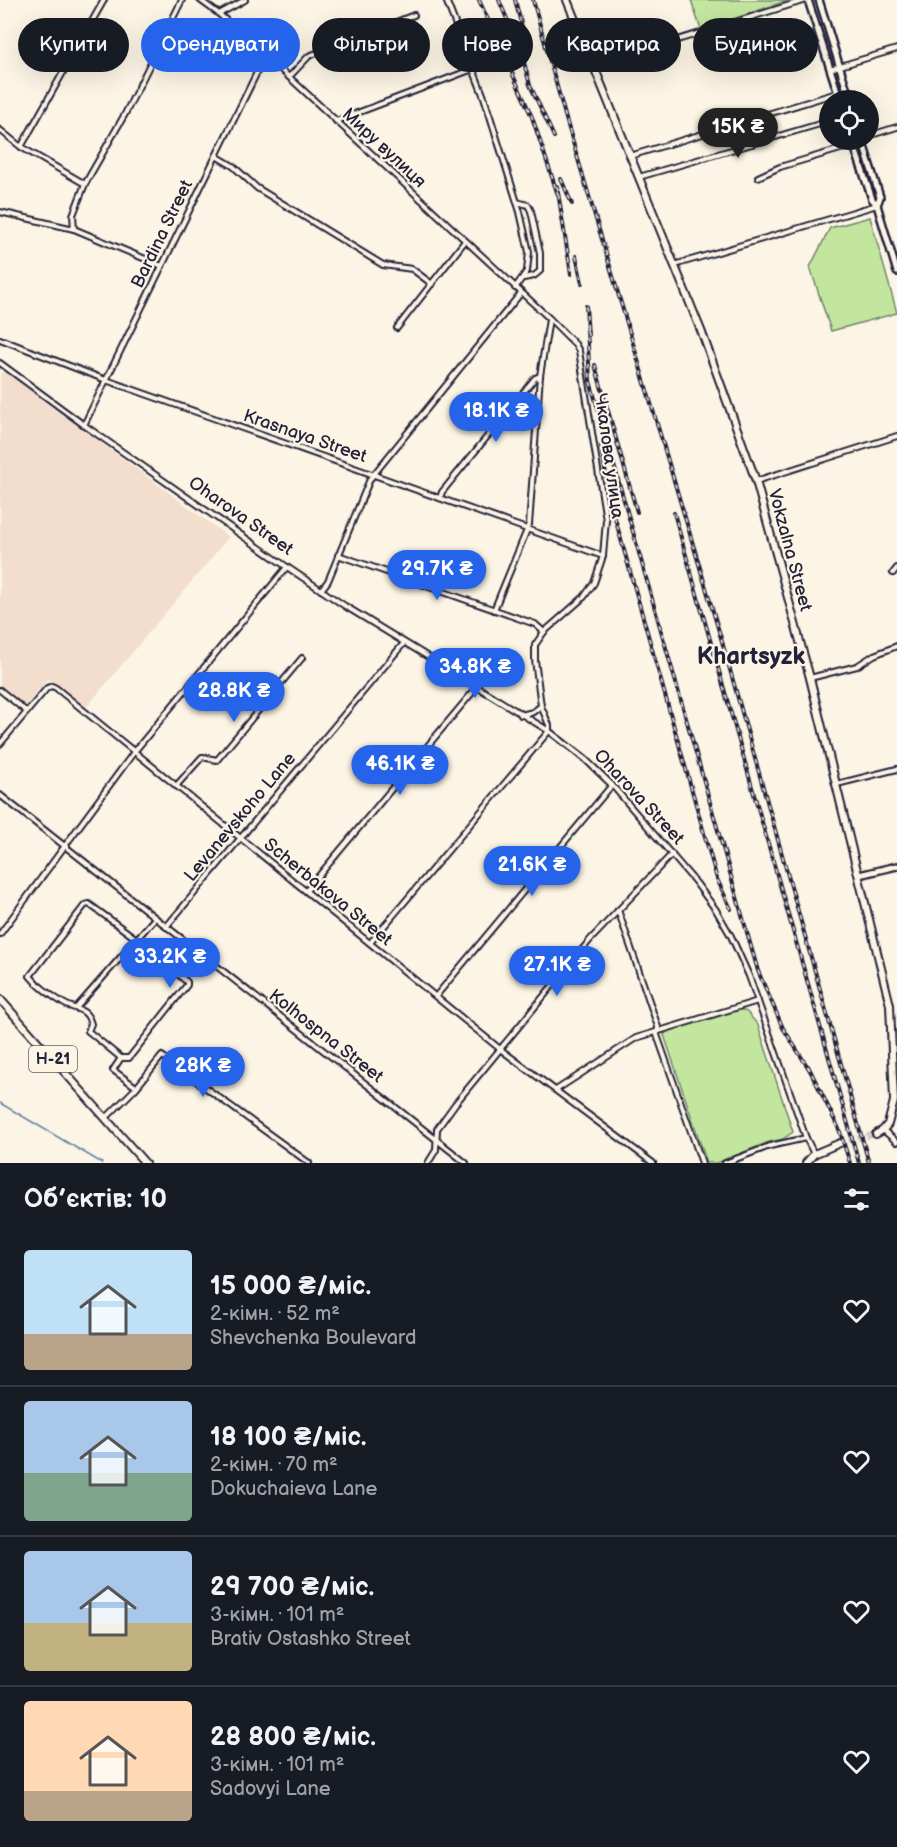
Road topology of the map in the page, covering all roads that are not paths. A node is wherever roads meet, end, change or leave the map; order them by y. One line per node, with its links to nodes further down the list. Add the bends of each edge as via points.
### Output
1 (104, 0): 32 (street)
2 (182, 0): 40 (street)
3 (200, 0): 9 (street, Миру вулиця)
4 (245, 0): 9 (street)
5 (446, 0): 12 (street)
6 (567, 0): 13 (main road, Vokzalna Street)
7 (807, 0): 14 (street); 17 (main road)
8 (819, 0): 16 (main road)
9 (219, 14): 11 (street, Миру вулиця)
10 (414, 15): 23 (street, via 309,56)
11 (223, 18)
12 (453, 18)
13 (574, 18)
14 (681, 39)
15 (897, 49): 16 (street)
16 (839, 66): 17 (street); 25 (main road)
17 (830, 69): 24 (main road)
18 (257, 72): 36 (street, Bardina Street)
19 (283, 72): 23 (street, Миру вулиця)
20 (465, 72): 27 (street)
21 (474, 72): 41 (street)
22 (596, 72): 37 (main road, Vokzalna Street)
23 (289, 77): 27 (street, Миру вулиця)
24 (836, 90)
25 (847, 90)
26 (819, 98): 37 (street)
27 (336, 121): 45 (street, Миру вулиця)
28 (819, 123): 38 (street)
29 (897, 127): 31 (street)
30 (0, 130): 32 (street)
31 (879, 133)
32 (21, 147): 40 (street)
33 (828, 150): 39 (street)
34 (857, 150): 42 (main road, via 872,200)
35 (865, 150): 42 (main road, via 880,197)
36 (216, 156): 47 (street, Bardina Street); 50 (street, via 257,188 383,265 412,269)
37 (630, 156): 38 (main road, Vokzalna Street)
38 (639, 177): 46 (main road, Vokzalna Street)
39 (758, 177)
40 (85, 184): 44 (street, via 73,215)
41 (517, 202): 49 (street, via 529,252); 49 (street, via 528,205 531,211 540,253 540,271)
42 (877, 204): 46 (street); 48 (main road)
43 (0, 212): 44 (street)
44 (74, 229): 47 (street)
45 (465, 241): 50 (street); 51 (street, Миру вулиця)
46 (674, 265): 62 (main road, Vokzalna Street)
47 (162, 266): 58 (street, Bardina Street)
48 (897, 272)
49 (523, 278): 51 (street)
50 (432, 284): 54 (street)
51 (515, 288): 52 (street, Миру вулиця)
52 (521, 293): 53 (street, Миру вулиця); 61 (street)
53 (549, 318): 57 (street); 66 (street, Чкалова улица, via 575,344 582,360 606,520)
54 (397, 328)
55 (0, 339): 58 (street, Krasnaya Street)
56 (0, 364): 59 (street, Oharova Street)
57 (540, 376): 63 (street); 64 (street)
58 (106, 380): 59 (street, Bardina Street); 61 (street, Krasnaya Street)
59 (84, 425): 67 (street, Oharova Street)
60 (897, 436): 62 (street)
61 (373, 475): 63 (street, Krasnaya Street); 65 (street)
62 (756, 482): 76 (main road, Vokzalna Street)
63 (440, 498): 64 (street, Krasnaya Street)
64 (527, 529): 66 (street, Krasnaya Street); 71 (street)
65 (338, 555): 70 (street); 71 (street)
66 (603, 556): 72 (street, Чкалова улица, via 594,583 584,597)
67 (286, 567): 70 (street, Oharova Street); 84 (street)
68 (897, 568): 69 (street)
69 (893, 573)
70 (321, 590): 73 (street, Oharova Street)
71 (494, 610): 72 (street, via 536,624)
72 (544, 632): 79 (street, via 535,645)
73 (404, 643): 77 (street, Oharova Street); 90 (street, Levanevskoho Lane)
74 (897, 646): 76 (street, via 857,666)
75 (302, 658): 88 (street, via 217,760 202,757)
76 (810, 678): 87 (main road, Vokzalna Street)
77 (477, 687): 81 (street, Oharova Street); 95 (street)
78 (0, 690): 80 (street)
79 (542, 706): 81 (street); 82 (street)
80 (27, 712): 83 (street, Scherbakova Street); 84 (street, Scherbakova Street, via 52,686)
81 (521, 715): 82 (street, Oharova Street)
82 (549, 731): 86 (street, Oharova Street); 101 (street)
83 (0, 744)
84 (133, 753): 88 (street, Scherbakova Street); 91 (street)
85 (897, 769): 87 (street)
86 (612, 784): 92 (street, Oharova Street); 102 (street)
87 (837, 784): 94 (main road, Vokzalna Street)
88 (176, 786): 90 (street, Scherbakova Street)
89 (0, 795): 91 (street, Kolhospna Street)
90 (240, 838): 95 (street, Scherbakova Street); 98 (street, Levanevskoho Lane)
91 (66, 847): 97 (street, Kolhospna Street); 99 (street)
92 (672, 854): 96 (street); 104 (street, Oharova Street, via 716,910)
93 (897, 866): 94 (main road)
94 (860, 875): 106 (main road, Vokzalna Street)
95 (306, 891): 101 (street, Scherbakova Street)
96 (618, 910): 107 (street); 108 (street)
97 (155, 918): 98 (street, Kolhospna Street); 100 (street)
98 (166, 927): 117 (street, Kolhospna Street)
99 (0, 934)
100 (138, 940): 105 (street); 105 (street, via 93,905 85,905 30,976 63,1004); 109 (street, via 187,982 129,1058)
101 (370, 943): 102 (street, Scherbakova Street)
102 (436, 996): 108 (street, Scherbakova Street)
103 (0, 999): 113 (main road, Н-21)
104 (758, 1001): 107 (street); 116 (street, Oharova Street)
105 (77, 1007): 109 (street, via 89,1017 88,1031)
106 (894, 1022): 110 (main road, Vokzalna Street)
107 (657, 1030): 112 (street, via 636,1038); 126 (street)
108 (500, 1048): 112 (street, Scherbakova Street); 117 (street, via 437,1129)
109 (121, 1058): 111 (street, via 113,1070)
110 (896, 1087): 114 (main road, Vokzalna Street, via 891,1117)
111 (136, 1088): 113 (street); 122 (street, via 160,1057 166,1057)
112 (556, 1090): 125 (street, Scherbakova Street)
113 (106, 1119): 121 (main road, Н-21)
114 (883, 1130): 115 (main road); 118 (street)
115 (876, 1134)
116 (806, 1138): 120 (street, Oharova Street); 127 (street)
117 (436, 1140): 123 (street, via 436,1150); 124 (street, Kolhospna Street)
118 (897, 1142)
119 (840, 1143): 120 (main road)
120 (814, 1154): 128 (main road)
121 (145, 1163)
122 (309, 1163)
123 (428, 1163)
124 (466, 1163)
125 (653, 1163)
126 (702, 1163)
127 (725, 1163)
128 (806, 1163)

